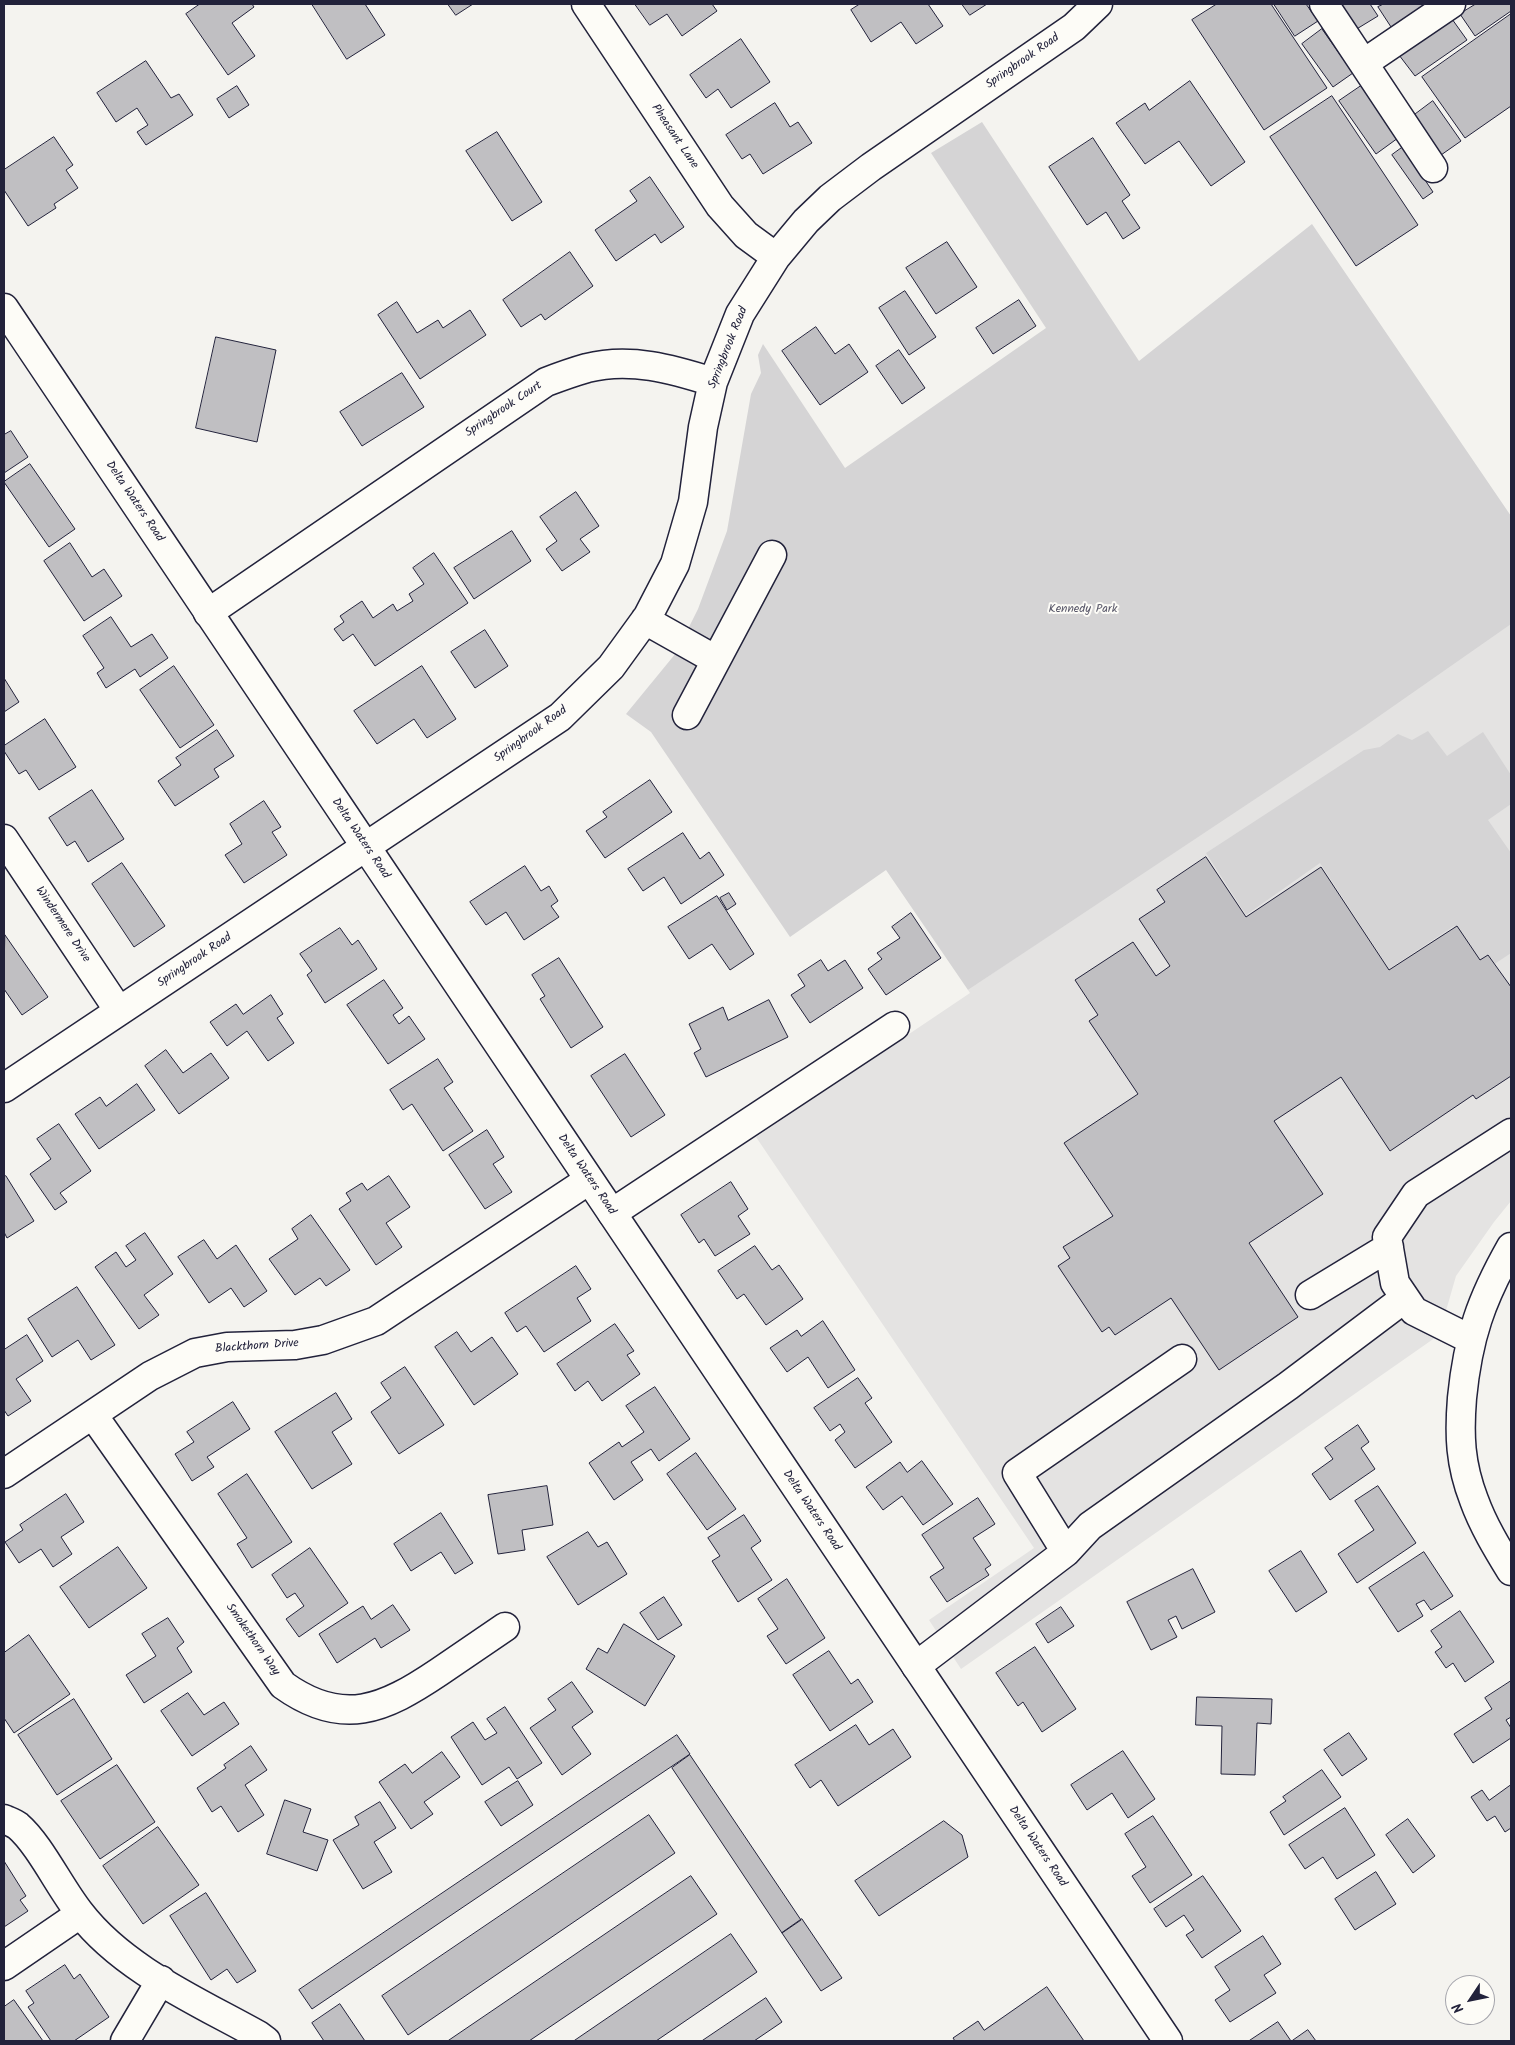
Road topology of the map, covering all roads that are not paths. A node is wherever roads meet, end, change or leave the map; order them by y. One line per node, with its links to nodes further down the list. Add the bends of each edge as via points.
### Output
1 (586, 4): 7 (street, Pheasant Lane, via 720,206 746,235)
2 (1098, 4): 7 (street, Springbrook Road, via 1074,27 837,193 806,221)
3 (1324, 4): 5 (street)
4 (1451, 4): 5 (street)
5 (1364, 63): 6 (street)
6 (1433, 168)
7 (776, 257): 9 (street, Springbrook Road, via 740,314)
8 (4, 308): 11 (street, Delta Waters Road)
9 (712, 382): 11 (street, Springbrook Court, via 674,370 632,363 588,368 546,382); 12 (street, Springbrook Road, via 693,502 675,564)
10 (772, 555): 13 (street)
11 (208, 613): 16 (street, Delta Waters Road)
12 (645, 620): 13 (street); 16 (street, Springbrook Road, via 611,666 560,717)
13 (716, 660): 14 (street)
14 (687, 715)
15 (4, 839): 17 (street, Windermere Drive)
16 (366, 848): 17 (street, Springbrook Road); 21 (street, Delta Waters Road)
17 (120, 1011): 19 (street, Springbrook Road)
18 (895, 1026): 22 (street)
19 (4, 1088)
20 (1511, 1133): 23 (street, via 1416,1194 1387,1237)
21 (589, 1180): 22 (street, Delta Waters Road); 29 (street, Blackthorn Drive, via 376,1321 323,1340 295,1345 227,1347 195,1353 150,1376)
22 (612, 1213): 34 (street, Delta Waters Road)
23 (1389, 1247): 25 (street); 26 (street, via 1395,1283)
24 (1511, 1247): 27 (street, via 1493,1279)
25 (1310, 1295)
26 (1405, 1298): 27 (street, via 1414,1311); 31 (street, via 1288,1386 1090,1526)
27 (1470, 1339): 32 (street, via 1459,1431 1463,1465 1488,1533)
28 (1182, 1359): 31 (street, via 1017,1473)
29 (93, 1415): 30 (street, Blackthorn Drive); 33 (street, Smokethorn Way, via 283,1684 301,1698 342,1709 363,1710 385,1704 409,1693)
30 (4, 1474)
31 (1066, 1552): 34 (street)
32 (1511, 1571)
33 (505, 1627)
34 (916, 1666): 41 (street, Delta Waters Road)
35 (4, 1820): 36 (street, via 17,1824 32,1842)
36 (80, 1914): 37 (street); 38 (street, via 106,1943 131,1963)
37 (4, 1966)
38 (161, 1980): 39 (street); 40 (street)
39 (125, 2041)
40 (266, 2041)
41 (1168, 2041)

